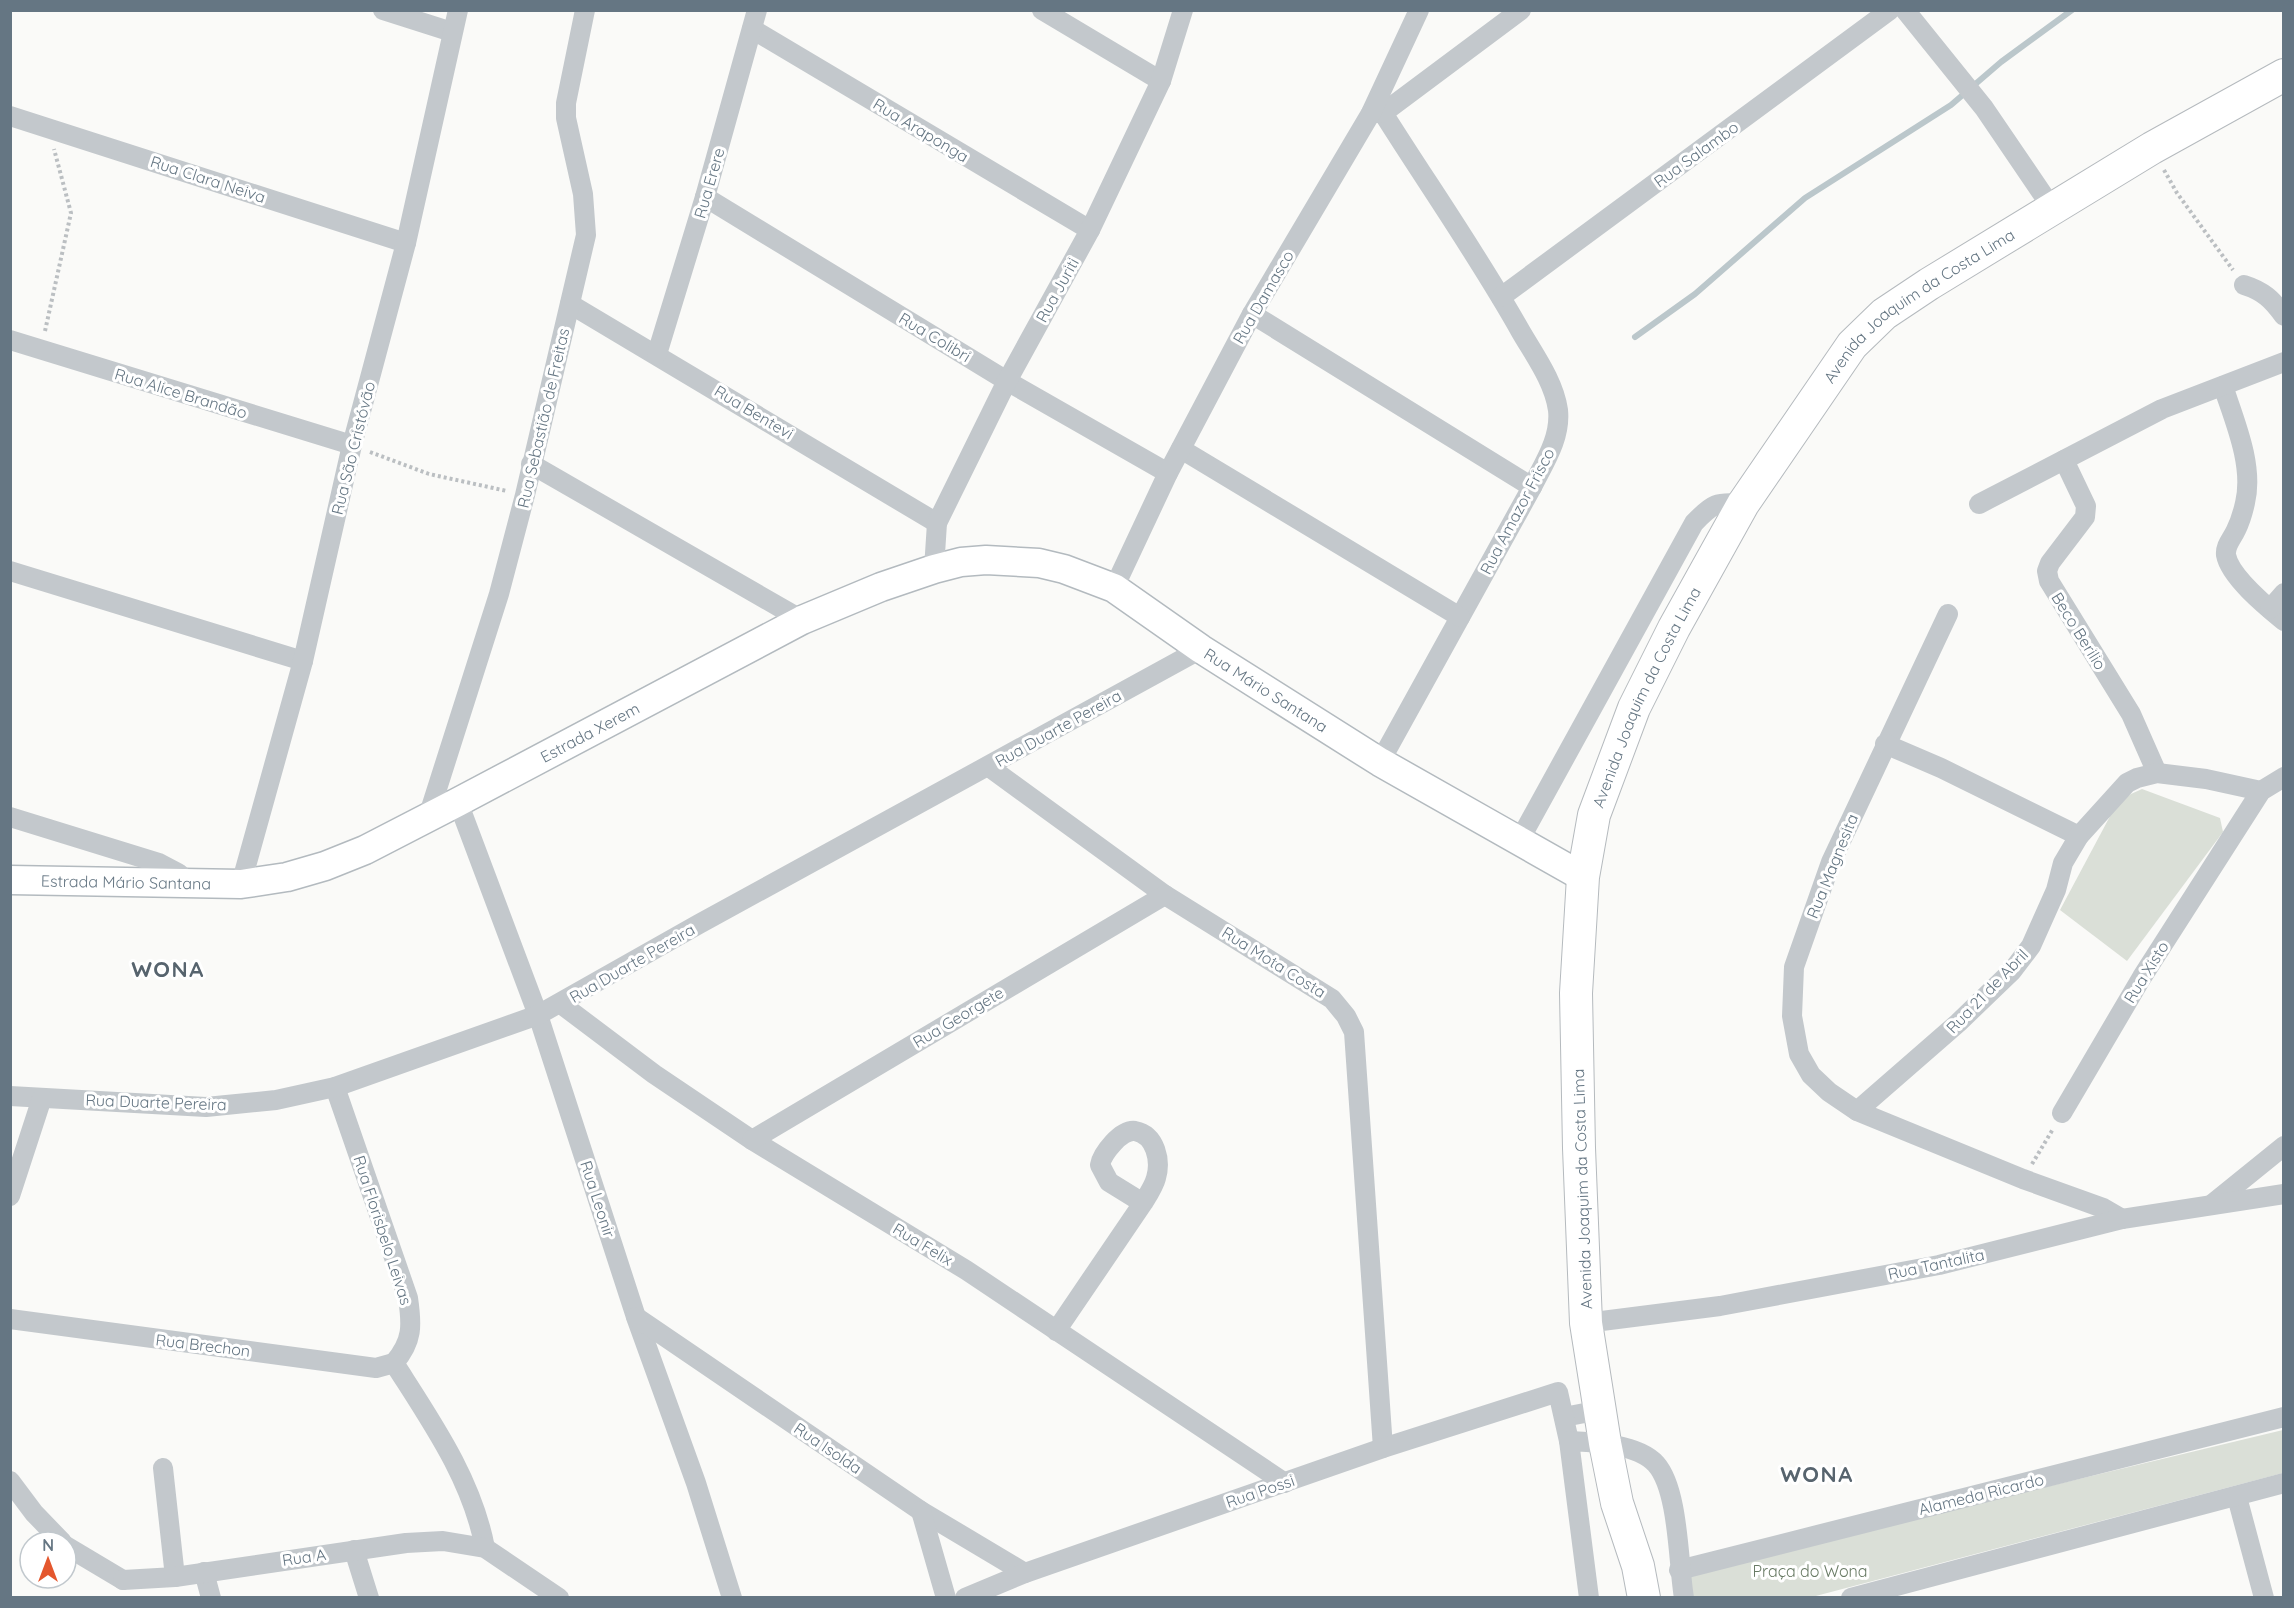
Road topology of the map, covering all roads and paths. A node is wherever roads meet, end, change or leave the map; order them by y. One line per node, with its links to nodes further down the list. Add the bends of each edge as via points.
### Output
1 (383, 10): 11 (street)
2 (458, 10): 11 (street, Rua São Cristóvão)
3 (585, 10): 24 (street, Rua Sebastião de Freitas, via 566,103 583,194 586,235)
4 (1042, 10): 13 (street)
5 (1183, 10): 13 (street, Rua Juriti)
6 (1419, 10): 14 (street, Rua Damasco)
7 (1521, 10): 14 (street)
8 (1890, 10): 23 (street, Rua Salambo)
9 (1905, 10): 19 (street, via 1964,81)
10 (755, 20): 18 (street, Rua Erere); 20 (street, Rua Araponga)
11 (452, 32): 21 (street, Rua São Cristóvão)
12 (2283, 75): 17 (main road, Avenida Joaquim da Costa Lima)
13 (1161, 81): 20 (street, Rua Juriti)
14 (1377, 113): 23 (street, Rua Amazor Frisco); 25 (street, Rua Damasco)
15 (10, 116): 16 (street, Rua Clara Neiva)
16 (48, 128): 21 (street, Rua Clara Neiva); 28 (path, via 71,213)
17 (2152, 148): 19 (main road, Avenida Joaquim da Costa Lima); 22 (path, via 2177,193)
18 (705, 197): 29 (street, Rua Erere); 31 (street, Rua Colibri)
19 (2052, 208): 40 (main road, Avenida Joaquim da Costa Lima, via 1884,314 1852,345)
20 (1090, 230): 31 (street, Rua Juriti)
21 (406, 243): 33 (street, Rua São Cristóvão)
22 (2244, 285): 26 (street, via 2271,297)
23 (1501, 297): 38 (street, Rua Amazor Frisco, via 1548,380 1557,408 1555,440)
24 (570, 304): 29 (street, Rua Bentevi); 36 (street, Rua Sebastião de Freitas)
25 (1252, 314): 34 (street, Rua Damasco); 38 (street)
26 (2283, 315)
27 (10, 340): 28 (street, Rua Alice Brandão)
28 (41, 349): 33 (street, Rua Alice Brandão)
29 (657, 354): 42 (street, Rua Bentevi)
30 (2283, 362): 32 (street)
31 (1007, 381): 37 (street, Rua Colibri); 42 (street, Rua Juriti)
32 (2223, 386): 35 (street, via 2162,409); 48 (street, via 2246,455 2246,500 2226,554 2241,580)
33 (352, 446): 39 (path, via 429,474); 52 (street, Rua São Cristóvão)
34 (1181, 449): 37 (street, Rua Damasco); 49 (street)
35 (2064, 460): 41 (street); 56 (street, Beco Berilio, via 2086,512 2050,563 2049,580 2130,714)
36 (531, 464): 39 (street, Rua Sebastião de Freitas); 50 (street)
37 (1168, 472): 45 (street, Rua Damasco)
38 (1532, 487): 49 (street, Rua Amazor Frisco)
39 (525, 495): 61 (street, Rua Sebastião de Freitas, via 499,594)
40 (1743, 504): 63 (street, via 1724,502 1709,507 1694,523); 64 (main road, Avenida Joaquim da Costa Lima, via 1634,708 1594,815)
41 (1979, 504)
42 (937, 523): 43 (street, Rua Juriti)
43 (934, 569): 45 (street, Rua Mário Santana, via 962,562 1014,560 1064,569); 50 (street, Estrada Xerem)
44 (10, 571): 52 (street)
45 (1114, 588): 51 (street, Rua Mário Santana)
46 (2283, 593): 48 (street)
47 (1948, 614): 53 (street, Rua Magnesita)
48 (2277, 615)
49 (1460, 617): 54 (street, Rua Amazor Frisco)
50 (802, 620): 59 (street, Estrada Xerem)
51 (1201, 649): 54 (street, Rua Mário Santana); 55 (street, Rua Duarte Pereira)
52 (303, 662): 67 (street, Rua São Cristóvão)
53 (1885, 744): 62 (street); 74 (street, Rua Magnesita, via 1832,862 1794,967 1792,1016 1799,1054 1811,1075)
54 (1380, 762): 63 (street, Rua Mário Santana)
55 (989, 766): 68 (street, Rua Mota Costa); 69 (street, Rua Duarte Pereira)
56 (2157, 772): 58 (street, Rua 21 de Abril); 62 (street, Rua 21 de Abril, via 2127,783)
57 (2283, 777): 58 (street, Rua Xisto)
58 (2261, 791): 75 (street, Rua Xisto, via 2142,976)
59 (458, 802): 61 (street, Estrada Xerem); 70 (street, Rua Leonir)
60 (10, 817): 66 (street, via 159,863)
61 (429, 817): 67 (street, Estrada Xerem, via 326,866)
62 (2079, 836): 74 (street, Rua 21 de Abril, via 2063,864 2031,946 2012,970)
63 (1519, 841): 64 (street, Rua Mário Santana)
64 (1583, 877): 86 (main road, Avenida Joaquim da Costa Lima, via 1576,993)
65 (10, 880): 66 (street, Estrada Mário Santana)
66 (190, 884): 67 (street, Estrada Mário Santana)
67 (241, 884)
68 (1165, 895): 76 (street, Rua Georgete); 94 (street, Rua Mota Costa, via 1332,999 1354,1032)
69 (561, 1004): 70 (street, Rua Duarte Pereira); 76 (street, Rua Felix, via 654,1074)
70 (538, 1015): 71 (street, Rua Duarte Pereira); 84 (street, Rua Leonir)
71 (335, 1087): 73 (street, Rua Duarte Pereira, via 276,1100 206,1107); 88 (street, Rua Florisbelo Leivas, via 408,1298 412,1326 404,1351)
72 (10, 1096): 73 (street, Rua Duarte Pereira)
73 (42, 1098): 80 (street)
74 (1857, 1111): 78 (street, Rua Magnesita)
75 (2062, 1113): 78 (path)
76 (752, 1140): 87 (street, Rua Felix, via 966,1270)
77 (2283, 1146): 82 (street)
78 (2024, 1179): 83 (street, Rua Magnesita, via 2072,1195)
79 (2283, 1194): 82 (street, Rua Tantalita)
80 (10, 1196)
81 (1143, 1203): 87 (street)
82 (2211, 1205): 83 (street, Rua Tantalita)
83 (2122, 1219): 86 (street, Rua Tantalita, via 1939,1265 1720,1306)
84 (636, 1317): 100 (street, Rua Isolda); 113 (street, Rua Leonir, via 696,1483)
85 (10, 1319): 88 (street, Rua Brechon, via 376,1368)
86 (1586, 1323): 89 (main road, Avenida Joaquim da Costa Lima)
87 (1056, 1331): 97 (street, Rua Felix)
88 (394, 1363): 102 (street, via 443,1440 471,1496)
89 (1600, 1410): 90 (street); 93 (main road, Avenida Joaquim da Costa Lima)
90 (1564, 1417): 92 (street); 94 (street, Rua Possi, via 1558,1392)
91 (2283, 1417): 105 (street, Alameda Ricardo)
92 (1569, 1441): 93 (street); 116 (street)
93 (1605, 1443): 105 (street, via 1656,1464 1673,1501); 117 (main road, Avenida Joaquim da Costa Lima, via 1617,1503)
94 (1383, 1448): 97 (street, Rua Possi)
95 (163, 1468): 108 (street)
96 (10, 1481): 101 (street)
97 (1285, 1483): 107 (street, Rua Possi)
98 (2283, 1483): 99 (street)
99 (2237, 1497): 119 (street); 120 (street)
100 (921, 1511): 107 (street, Rua Isolda); 114 (street)
101 (50, 1530)
102 (485, 1548): 103 (street, Rua A, via 443,1541); 112 (street)
103 (354, 1550): 106 (street, Rua A); 111 (street)
104 (78, 1555): 109 (street)
105 (1679, 1570): 118 (street)
106 (204, 1572): 108 (street, Rua A); 110 (street)
107 (1025, 1572): 115 (street, Rua Possi)
108 (175, 1576): 109 (street, Rua A)
109 (126, 1589)
110 (211, 1598)
111 (369, 1598)
112 (559, 1598)
113 (732, 1598)
114 (946, 1598)
115 (965, 1598)
116 (1589, 1598)
117 (1644, 1598)
118 (1684, 1598)
119 (1851, 1598)
120 (2264, 1598)

